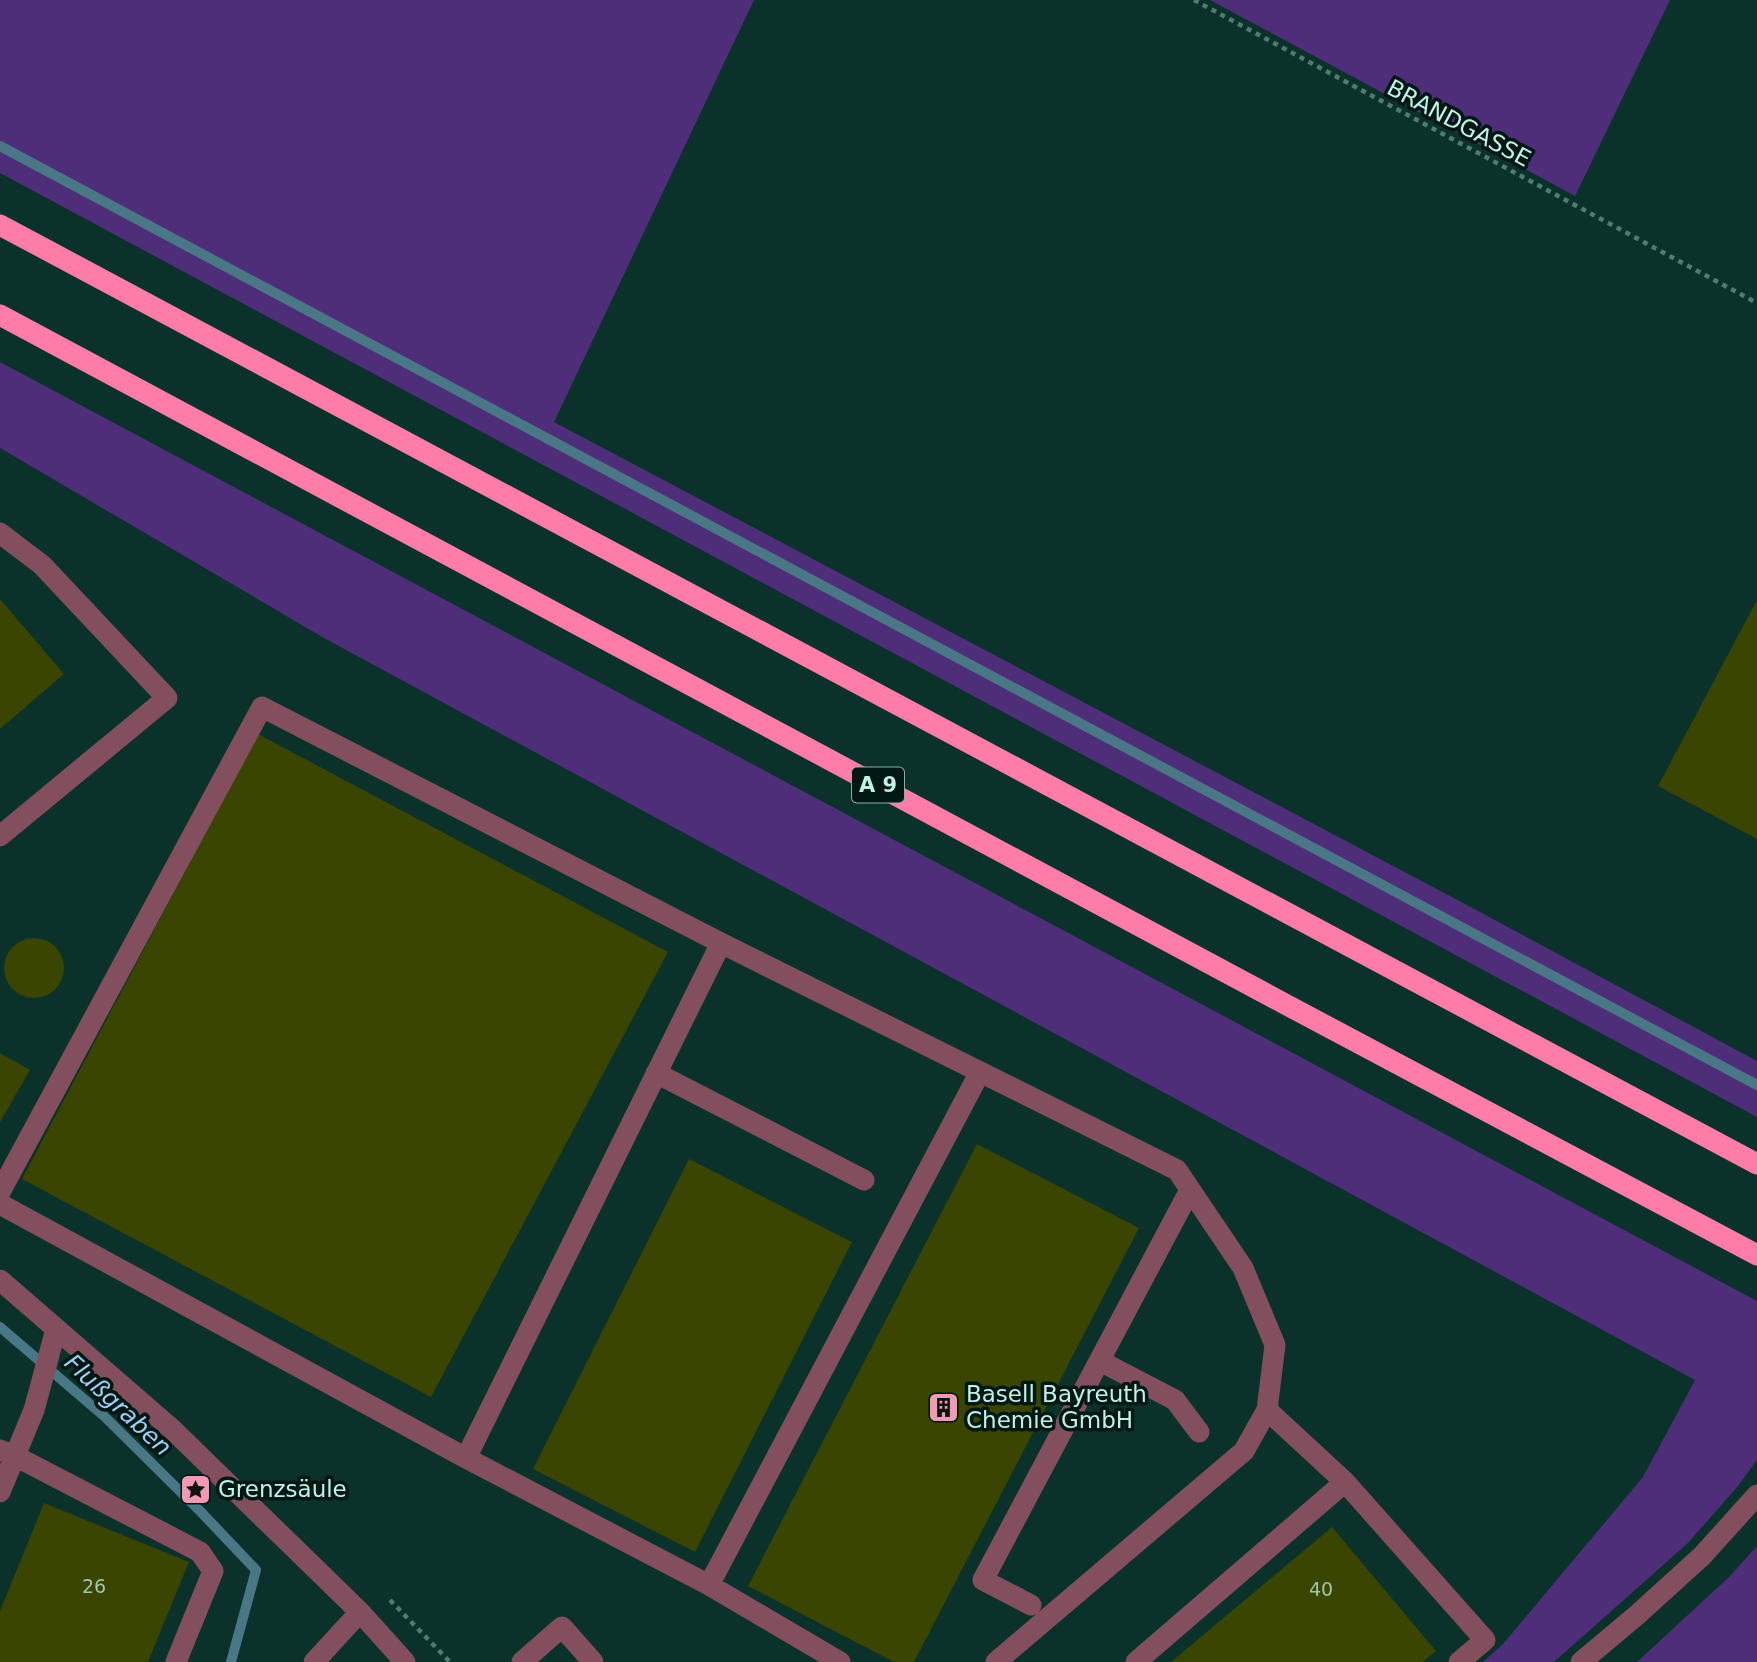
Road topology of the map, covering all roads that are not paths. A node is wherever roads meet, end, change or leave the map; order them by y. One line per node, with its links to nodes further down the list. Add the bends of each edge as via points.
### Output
1 (0, 225): 8 (highway)
2 (0, 315): 13 (highway, A 9)
3 (0, 533): 4 (street, via 42,565 167,698)
4 (0, 836)
5 (721, 943): 6 (street); 7 (street); 11 (street, via 262,707)
6 (980, 1072): 10 (street, via 1177,1170); 24 (street)
7 (656, 1073): 9 (street); 20 (street)
8 (1757, 1164)
9 (864, 1180)
10 (1190, 1190): 16 (street); 17 (street, via 1243,1268 1275,1345)
11 (0, 1192)
12 (0, 1204): 20 (street)
13 (1757, 1255)
14 (0, 1280): 15 (street)
15 (54, 1336): 19 (street, via 34,1410); 26 (street, via 173,1430)
16 (1100, 1361): 18 (street, via 1175,1400); 25 (street, via 983,1580)
17 (1267, 1410): 21 (street); 33 (street, via 1244,1451)
18 (1199, 1432)
19 (8, 1453): 22 (street); 27 (street, via 200,1552 213,1571)
20 (466, 1458): 24 (street)
21 (1345, 1482): 34 (street); 35 (street, via 1485,1640)
22 (0, 1493)
23 (1757, 1495): 36 (street, via 1702,1556)
24 (709, 1585): 32 (street)
25 (1031, 1605)
26 (360, 1612): 28 (street); 29 (street)
27 (176, 1662)
28 (314, 1662)
29 (405, 1662)
30 (522, 1662): 31 (street, via 562,1627)
31 (593, 1662)
32 (840, 1662)
33 (996, 1662)
34 (1136, 1662)
35 (1459, 1662)
36 (1581, 1662)

